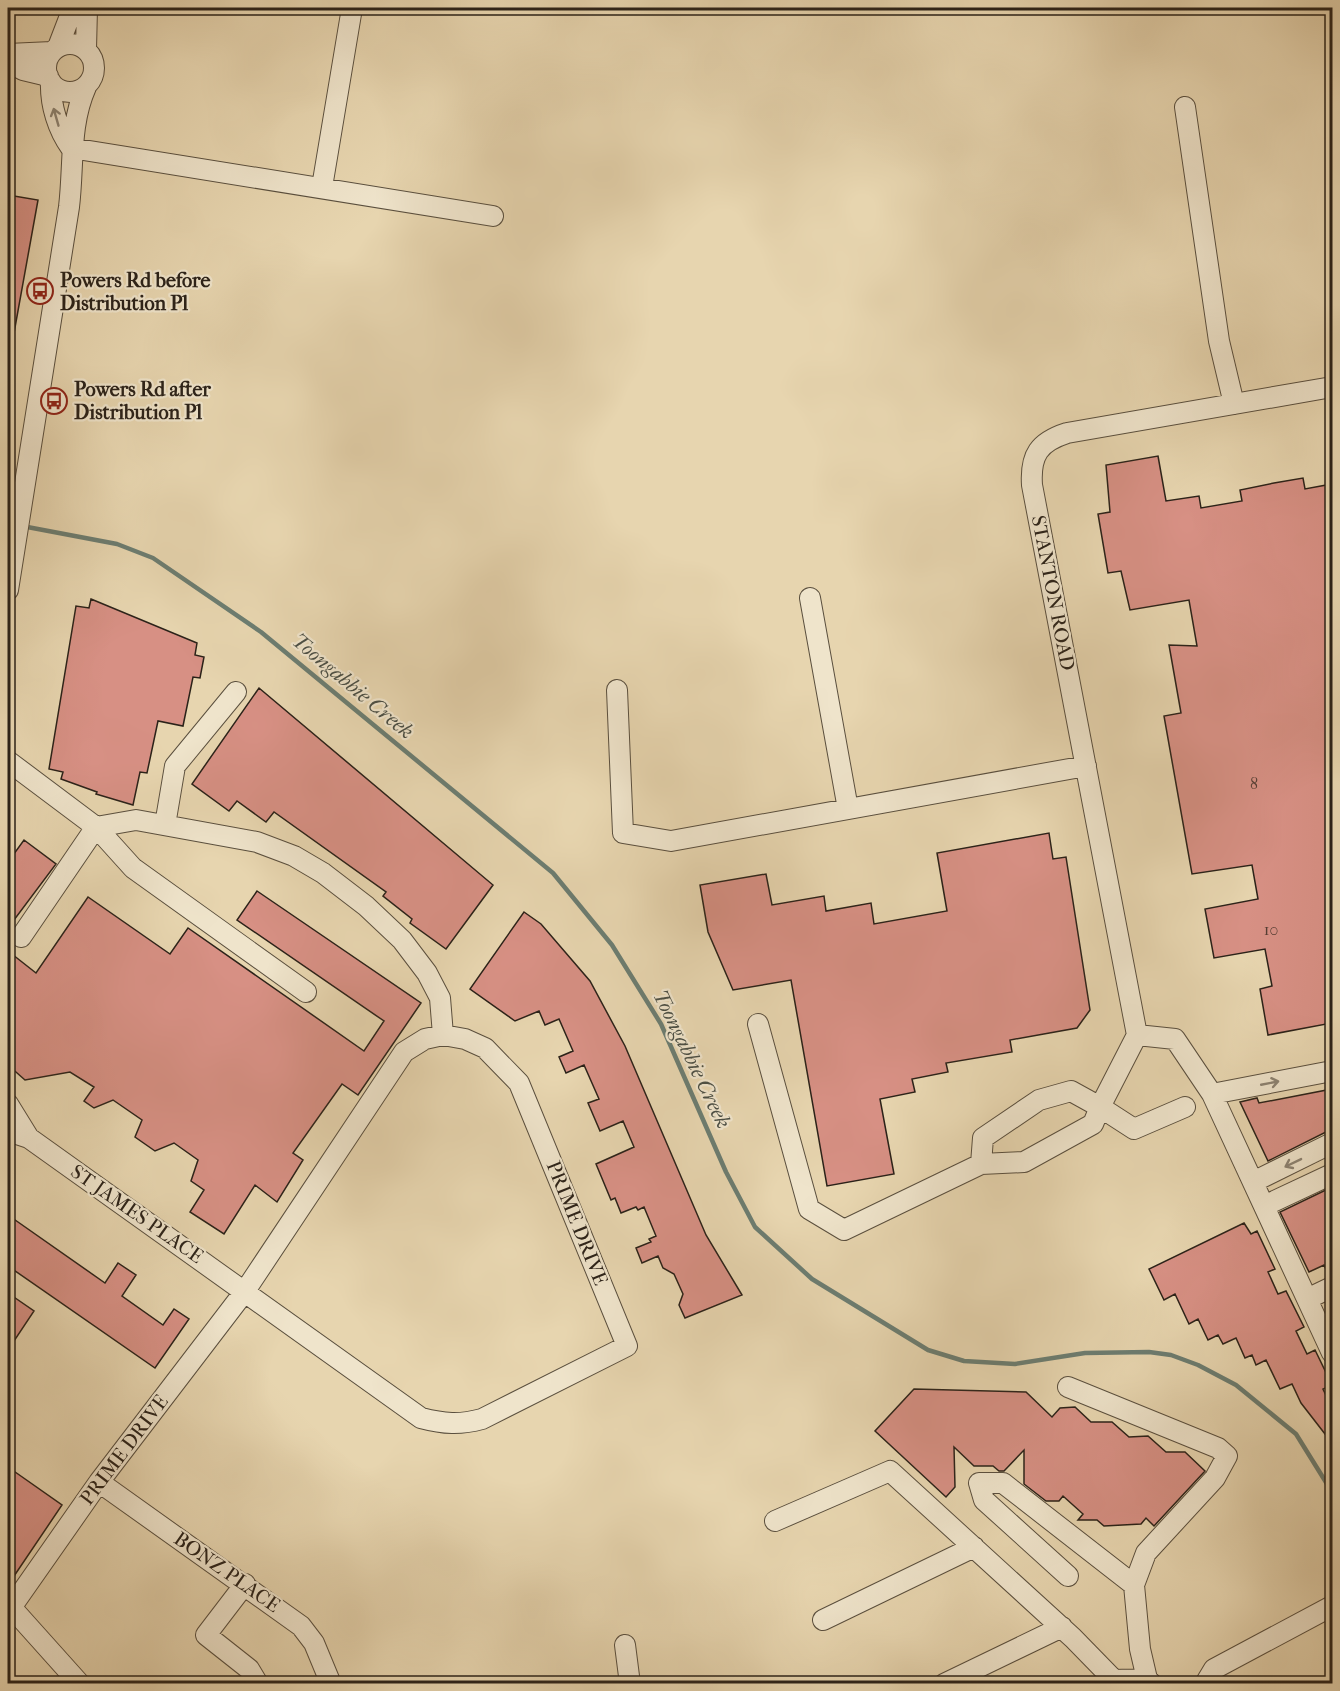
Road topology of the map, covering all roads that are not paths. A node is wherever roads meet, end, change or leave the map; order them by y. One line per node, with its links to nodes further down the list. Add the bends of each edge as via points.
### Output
1 (73, 8): 5 (street)
2 (87, 8): 4 (street)
3 (352, 8): 12 (street)
4 (86, 49): 5 (street, via 72,44); 9 (street, via 94,68)
5 (55, 50): 6 (street); 8 (street, via 47,63)
6 (8, 54)
7 (8, 62): 8 (street)
8 (49, 79): 9 (street, via 68,92); 11 (street, one-way to 8, via 60,129)
9 (86, 87): 11 (street)
10 (1185, 107): 15 (street, via 1219,341)
11 (71, 148): 12 (street); 16 (street, via 69,207)
12 (322, 187): 13 (street)
13 (493, 216)
14 (1332, 387): 15 (street, STANTON ROAD)
15 (1234, 404): 20 (street, STANTON ROAD, via 1067,433 1054,438 1035,455 1032,485)
16 (9, 580)
17 (810, 598): 22 (street)
18 (617, 690): 22 (street, via 623,833 671,841)
19 (236, 693): 23 (street, via 175,766)
20 (1086, 766): 22 (street); 29 (street, STANTON ROAD)
21 (11, 767): 24 (street)
22 (848, 809)
23 (165, 825): 24 (street, via 136,820); 28 (street, via 257,842 294,856 340,886 402,940 427,973 440,998)
24 (96, 828): 25 (street); 26 (street, via 133,868)
25 (21, 937)
26 (306, 992)
27 (758, 1024): 38 (street, via 809,1209 844,1230)
28 (443, 1035): 43 (street, PRIME DRIVE, via 404,1052); 43 (street, PRIME DRIVE, via 485,1048 519,1083 627,1347 482,1419 445,1424 421,1418)
29 (1137, 1035): 31 (street, via 1175,1040); 33 (street)
30 (1332, 1071): 31 (street, one-way to 30)
31 (1212, 1094): 40 (street)
32 (8, 1104): 36 (street)
33 (1100, 1107): 34 (street, via 1134,1130); 38 (street, via 1093,1124 1024,1162); 38 (street, via 1071,1090 1039,1100 983,1138)
34 (1185, 1107)
35 (8, 1131): 36 (street)
36 (29, 1138): 43 (street, ST JAMES PLACE)
37 (1332, 1143): 40 (street, one-way to 40)
38 (981, 1164)
39 (1332, 1174): 41 (street)
40 (1253, 1182): 41 (street)
41 (1264, 1206): 44 (street)
42 (1332, 1287): 44 (street)
43 (245, 1291): 47 (street, PRIME DRIVE)
44 (1307, 1299): 45 (street)
45 (1332, 1353)
46 (1068, 1387): 52 (street, via 1218,1448 1227,1456 1215,1478 1146,1553)
47 (99, 1482): 51 (street, BONZ PLACE); 54 (street, PRIME DRIVE)
48 (775, 1521): 49 (street, via 890,1471)
49 (974, 1547): 55 (street); 56 (street)
50 (1068, 1576): 52 (street, via 984,1500 978,1483 1003,1483)
51 (245, 1584): 60 (street, via 206,1635 249,1669); 61 (street, BONZ PLACE, via 301,1626 314,1642)
52 (1134, 1585): 58 (street, via 1140,1649)
53 (1332, 1606): 64 (street, via 1214,1669)
54 (9, 1609): 59 (street)
55 (823, 1620)
56 (1062, 1628): 58 (street, via 1114,1680); 63 (street)
57 (625, 1645): 62 (street)
58 (1149, 1681)
59 (80, 1683)
60 (258, 1683)
61 (331, 1683)
62 (630, 1683)
63 (944, 1683)
64 (1205, 1683)

